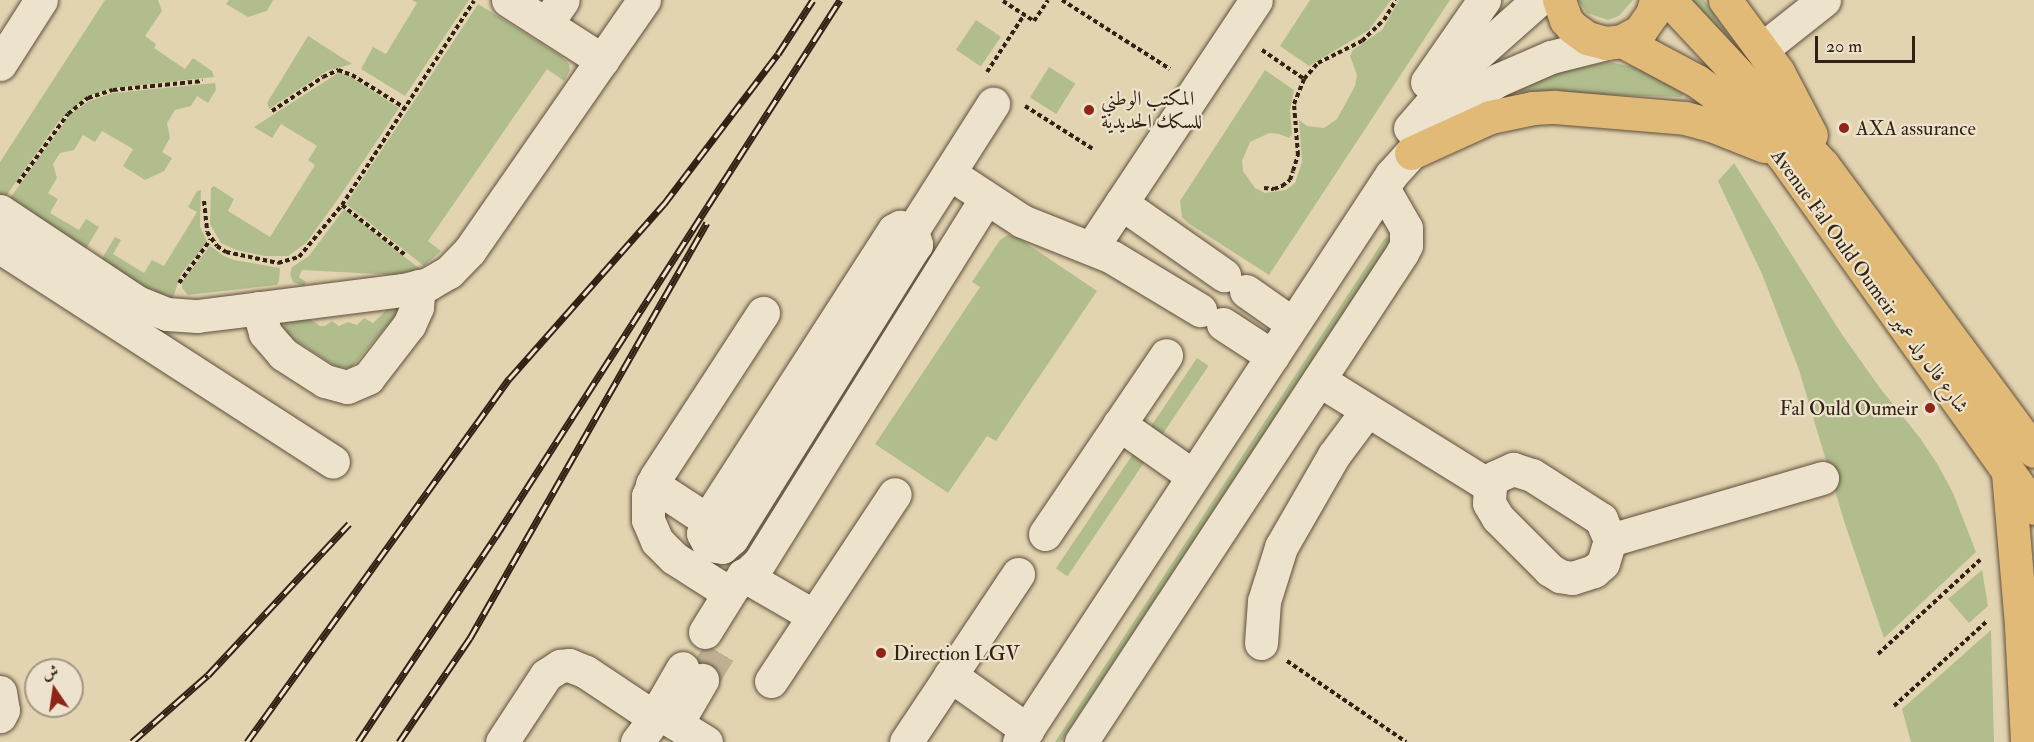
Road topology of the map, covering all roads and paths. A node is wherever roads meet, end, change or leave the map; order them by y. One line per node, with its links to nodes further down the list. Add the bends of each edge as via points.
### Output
1 (41, 0): 22 (street)
2 (475, 0): 27 (path)
3 (508, 0): 17 (street)
4 (644, 0): 21 (street)
5 (1048, 0): 16 (path, via 1034,21)
6 (1062, 0): 25 (path)
7 (1256, 0): 25 (street)
8 (1396, 0): 23 (path, via 1384,20 1362,41 1318,63)
9 (1484, 0): 30 (street, via 1430,76)
10 (1538, 0): 30 (street, via 1465,65)
11 (1559, 0): 18 (main road, Avenue Fal Ould Oumeir شارع فال ولد عمير, via 1572,27 1587,38)
12 (1656, 0): 18 (main road, via 1640,31)
13 (1669, 0): 31 (main road, Avenue Fal Ould Oumeir شارع فال ولد عمير)
14 (1725, 0): 19 (main road)
15 (1824, 0): 19 (street)
16 (1003, 1)
17 (554, 12): 21 (street)
18 (1614, 42): 29 (main road, Avenue Fal Ould Oumeir شارع فال ولد عمير, via 1697,81 1757,128); 30 (street, via 1551,57 1498,80 1451,112)
19 (1762, 49): 31 (main road, via 1800,111)
20 (1266, 53): 23 (path)
21 (602, 60): 42 (street, via 470,250 449,272)
22 (0, 64)
23 (1304, 79): 33 (path, via 1294,104 1296,163 1290,180 1274,189)
24 (203, 81): 35 (path, via 113,90 88,98 64,119)
25 (1198, 87): 37 (street)
26 (993, 105): 32 (street)
27 (405, 108): 28 (path, via 338,70); 38 (path)
28 (272, 111)
29 (1784, 157): 30 (main road, via 1761,144 1685,118 1555,107 1522,109 1490,117); 54 (main road, Avenue Fal Ould Oumeir شارع فال ولد عمير)
30 (1398, 161): 46 (street); 49 (street, via 1406,245)
31 (1823, 165): 52 (main road, Avenue Fal Ould Oumeir شارع فال ولد عمير)
32 (949, 173): 34 (street); 57 (street, via 912,231 916,244 728,544 709,545 703,534 707,520)
33 (1264, 188)
34 (986, 199): 40 (street, via 1041,230); 65 (street)
35 (7, 200): 45 (street, via 137,302)
36 (204, 201): 39 (path, via 205,224)
37 (1121, 203): 40 (street); 46 (street)
38 (342, 205): 39 (path, via 304,252 285,262 235,255); 42 (path)
39 (211, 239): 45 (path, via 180,281)
40 (1092, 247): 48 (street, via 1132,267)
41 (0, 248): 53 (street)
42 (428, 283): 43 (street); 43 (street, via 409,325 368,378 347,387 326,381 283,354 265,333)
43 (258, 308): 45 (street)
44 (763, 313): 57 (street)
45 (182, 316)
46 (1293, 324): 48 (street)
47 (1166, 355): 51 (street)
48 (1272, 356): 55 (street)
49 (1319, 380): 50 (street); 82 (street)
50 (1366, 412): 58 (street); 69 (street, via 1317,482 1281,547 1264,601)
51 (1119, 424): 55 (street); 61 (street)
52 (2034, 452)
53 (333, 462)
54 (2007, 471): 60 (main road, Avenue Fal Ould Oumeir شارع فال ولد عمير); 84 (main road)
55 (1194, 476): 78 (street)
56 (1822, 478): 62 (street)
57 (652, 484): 65 (street, via 648,520 657,541 674,558)
58 (1490, 486): 62 (street, via 1503,471 1524,470 1592,511 1601,519); 62 (street, via 1489,503 1498,518 1560,576 1578,578 1594,571 1603,563)
59 (895, 494): 67 (street)
60 (2034, 508)
61 (1045, 534)
62 (1610, 540)
63 (1983, 558): 70 (path)
64 (1018, 574): 72 (street)
65 (747, 579): 67 (street); 68 (street)
66 (1995, 614): 75 (path)
67 (814, 616): 73 (street)
68 (715, 638)
69 (1261, 643): 83 (path)
70 (1878, 654)
71 (693, 674): 77 (street, via 663,702)
72 (951, 675): 78 (street); 81 (street)
73 (771, 681)
74 (0, 692): 76 (street)
75 (1894, 706)
76 (0, 717)
77 (657, 725): 79 (street, via 586,672 569,665 546,675); 80 (street)
78 (1023, 736)
79 (502, 742)
80 (706, 742)
81 (906, 742)
82 (1082, 742)
83 (1406, 742)
84 (2027, 742)

